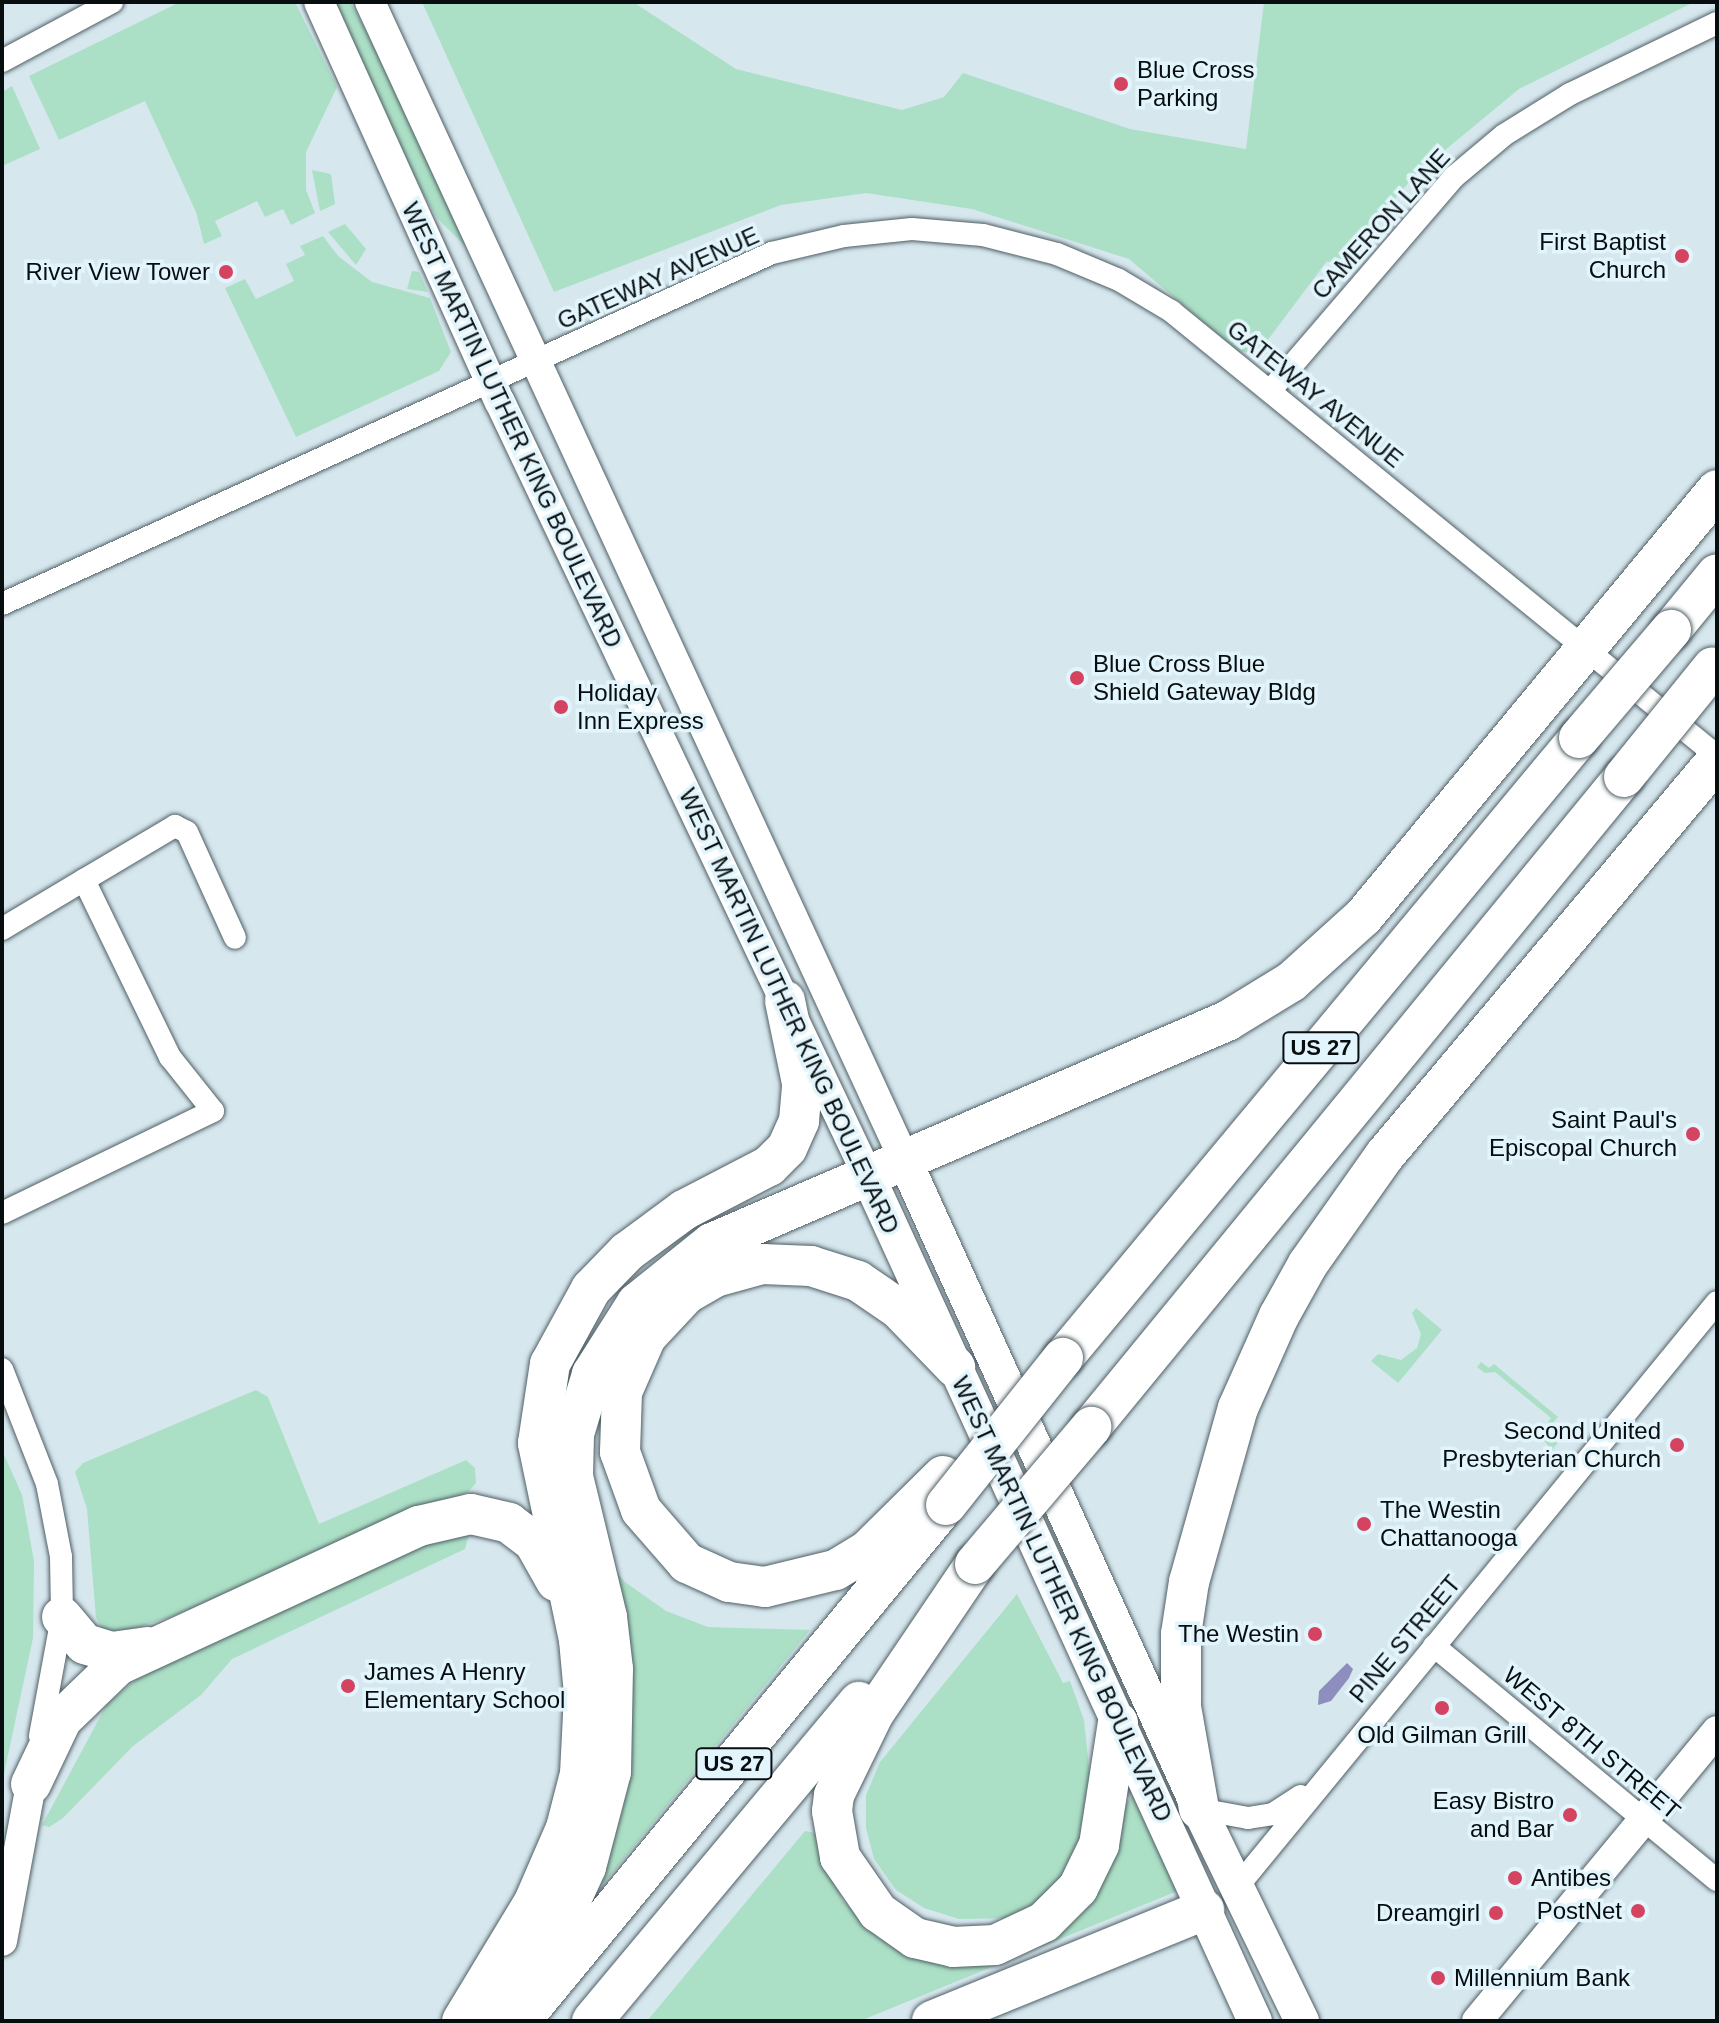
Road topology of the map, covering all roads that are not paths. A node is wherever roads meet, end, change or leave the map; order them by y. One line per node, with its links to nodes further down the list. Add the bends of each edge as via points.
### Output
1 (112, 2): 5 (street)
2 (319, 2): 7 (main road, WEST MARTIN LUTHER KING BOULEVARD)
3 (370, 2): 6 (main road, WEST MARTIN LUTHER KING BOULEVARD)
4 (1717, 23): 8 (street, CAMERON LANE, via 1570,94 1504,135 1425,209)
5 (2, 61)
6 (537, 362): 7 (street, GATEWAY AVENUE); 8 (street, GATEWAY AVENUE, via 772,253 844,236 912,229 983,235 1057,254 1119,280 1171,311); 19 (main road, WEST MARTIN LUTHER KING BOULEVARD)
7 (491, 382): 11 (street, GATEWAY AVENUE); 18 (main road, WEST MARTIN LUTHER KING BOULEVARD)
8 (1270, 391): 12 (street, GATEWAY AVENUE)
9 (1717, 490): 12 (highway)
10 (1717, 574): 25 (highway, US 27, bridge, via 1063,1358)
11 (2, 604)
12 (1584, 647): 14 (street, GATEWAY AVENUE); 19 (highway, via 1364,916 1291,982 1227,1021)
13 (1716, 677): 26 (highway, US 27, bridge, via 1589,820)
14 (1717, 758): 35 (highway, via 1385,1155 1308,1264 1266,1343 1238,1408 1214,1487 1181,1634 1181,1707)
15 (84, 880): 16 (street); 17 (street, via 175,826 187,832); 21 (street, via 170,1057 213,1111)
16 (2, 929)
17 (235, 938)
18 (785, 1001): 20 (main road, WEST MARTIN LUTHER KING BOULEVARD); 30 (highway, via 802,1083 799,1121 787,1148 769,1166 684,1210 609,1269 565,1330 543,1386 540,1464 573,1604)
19 (904, 1159): 20 (highway); 35 (main road, WEST MARTIN LUTHER KING BOULEVARD)
20 (867, 1174): 23 (main road, WEST MARTIN LUTHER KING BOULEVARD); 42 (highway, via 744,1227 684,1262 637,1303 592,1374 574,1434 573,1476 607,1617 615,1721 611,1772 586,1867 546,1949)
21 (2, 1213)
22 (1714, 1311): 28 (street, PINE STREET)
23 (955, 1367): 25 (highway, via 899,1309 858,1281 811,1266 762,1264 715,1277 686,1294 646,1337 622,1392 620,1452 641,1510 687,1563 729,1582 765,1587 835,1570); 31 (main road, WEST MARTIN LUTHER KING BOULEVARD)
24 (2, 1369): 27 (street, via 47,1484 61,1557)
25 (944, 1490): 43 (highway, US 27, via 590,1942)
26 (975, 1564): 31 (highway, via 874,1713 834,1795 840,1857 878,1912 915,1938 953,1947 995,1945 1044,1922 1078,1888 1099,1845); 44 (highway, US 27)
27 (62, 1617): 29 (highway, via 85,1644 112,1652); 33 (street)
28 (1434, 1646): 34 (street, PINE STREET); 36 (street, WEST 8TH STREET)
29 (154, 1647): 30 (highway, via 419,1526 471,1514 509,1523 544,1555 560,1592); 33 (highway, via 118,1665 73,1705 41,1755)
30 (584, 1694): 41 (highway, via 580,1774 558,1849 523,1922)
31 (1118, 1722): 39 (main road, WEST MARTIN LUTHER KING BOULEVARD)
32 (1717, 1731): 36 (main road)
33 (31, 1784): 40 (main road)
34 (1316, 1787): 35 (street, PINE STREET, via 1273,1814 1248,1818); 38 (street, PINE STREET)
35 (1199, 1809): 38 (main road, WEST MARTIN LUTHER KING BOULEVARD)
36 (1644, 1820): 37 (street, WEST 8TH STREET); 48 (main road)
37 (1717, 1880)
38 (1238, 1886): 47 (main road, WEST MARTIN LUTHER KING BOULEVARD)
39 (1204, 1910): 45 (highway); 46 (main road, WEST MARTIN LUTHER KING BOULEVARD)
40 (2, 1941)
41 (462, 2021)
42 (497, 2021)
43 (519, 2021)
44 (592, 2021)
45 (932, 2021)
46 (1255, 2021)
47 (1302, 2021)
48 (1477, 2021)

